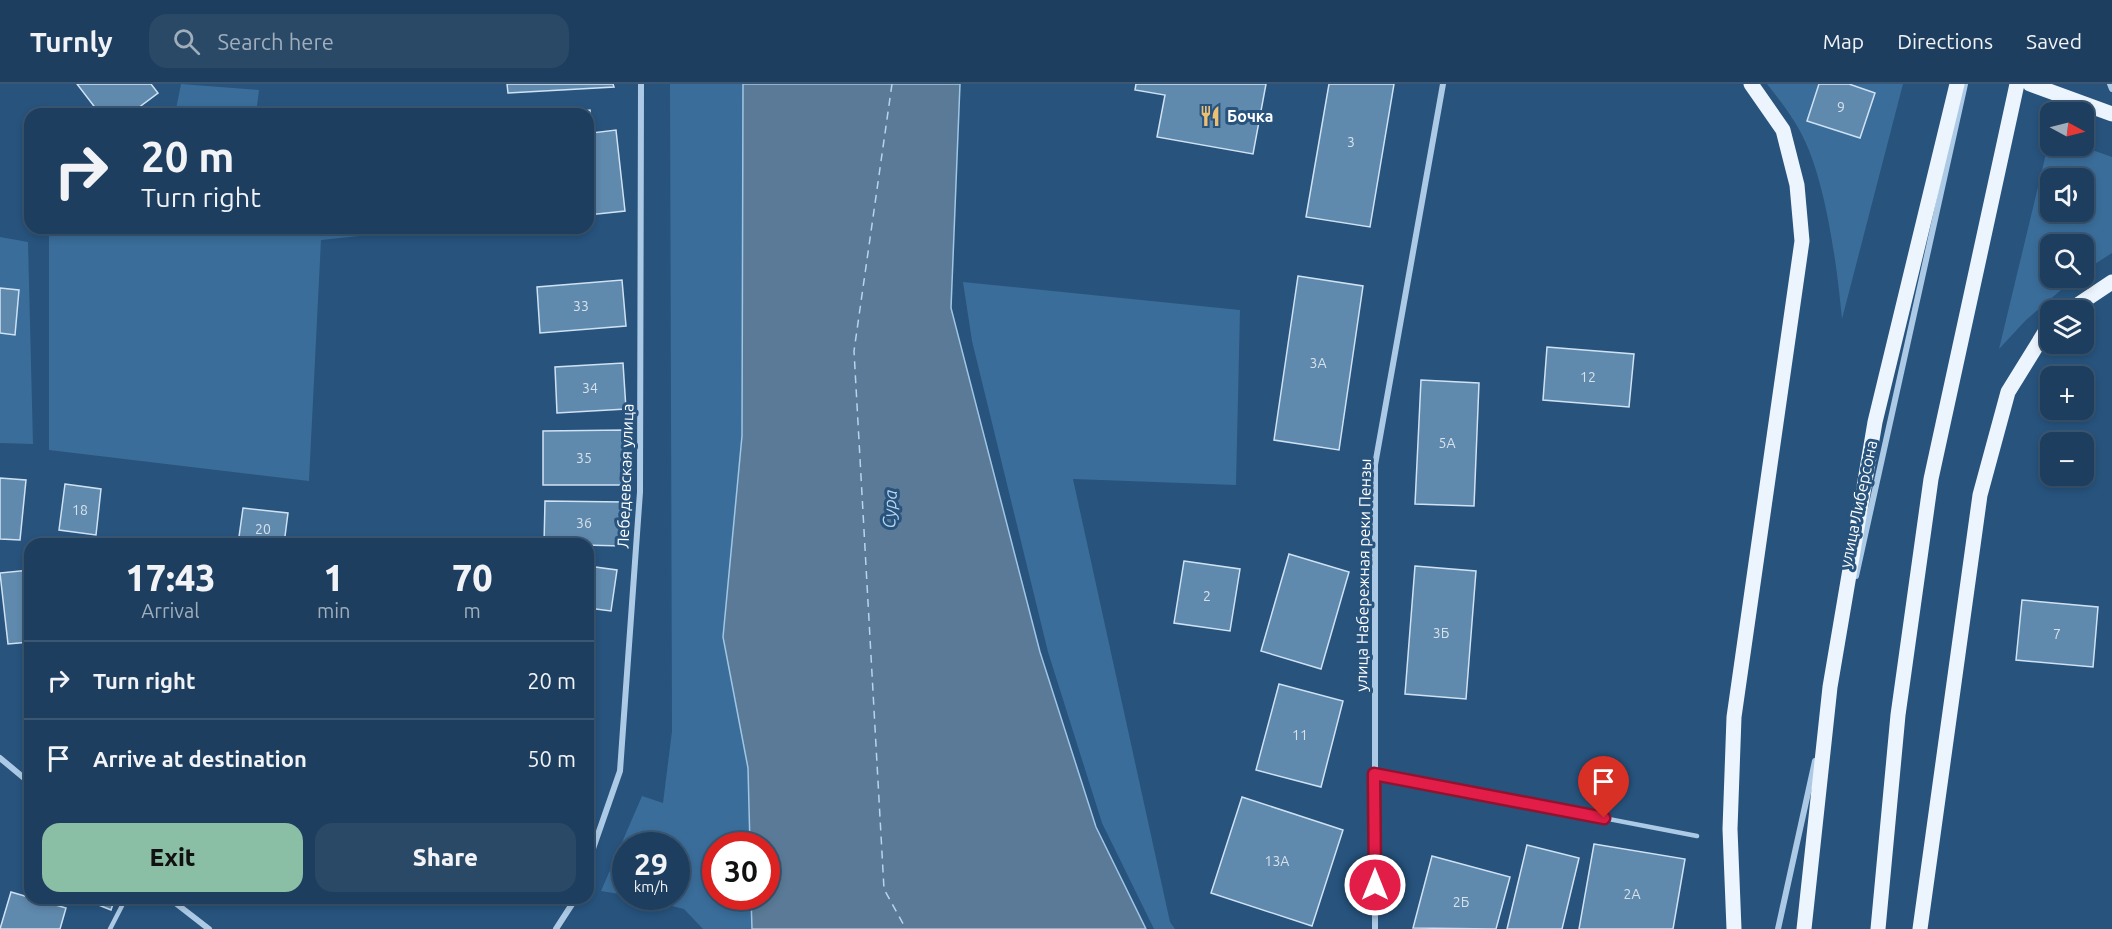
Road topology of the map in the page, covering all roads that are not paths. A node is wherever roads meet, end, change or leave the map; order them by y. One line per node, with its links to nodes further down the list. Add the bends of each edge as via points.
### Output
1 (641, 84): 18 (street, Лебедевская улица, via 639,504 620,771)
2 (1443, 84): 15 (street, улица Набережная реки Пензы, via 1375,465)
3 (1750, 84): 26 (main road, via 1783,130 1797,185 1802,241 1734,717 1730,829)
4 (1957, 84): 28 (main road, bridge, via 1873,434 1830,687)
5 (1965, 84): 27 (street, улица Либерсона)
6 (2017, 84): 29 (main road, via 1931,479 1898,714)
7 (2030, 84): 10 (main road)
8 (2110, 84): 9 (street)
9 (2112, 89)
10 (2112, 114)
11 (2112, 282): 12 (main road)
12 (2085, 300)
13 (2040, 340): 30 (main road, via 2008,392 1980,495)
14 (0, 758): 16 (street)
15 (1374, 774): 17 (lane); 25 (street, улица Набережная реки Пензы)
16 (24, 778)
17 (1697, 836)
18 (594, 846)
19 (123, 904): 22 (lane)
20 (178, 904): 23 (street)
21 (572, 904): 24 (street)
22 (110, 929)
23 (209, 929)
24 (556, 929)
25 (1375, 929)
26 (1734, 929)
27 (1778, 929)
28 (1804, 929)
29 (1878, 929)
30 (1920, 929)

